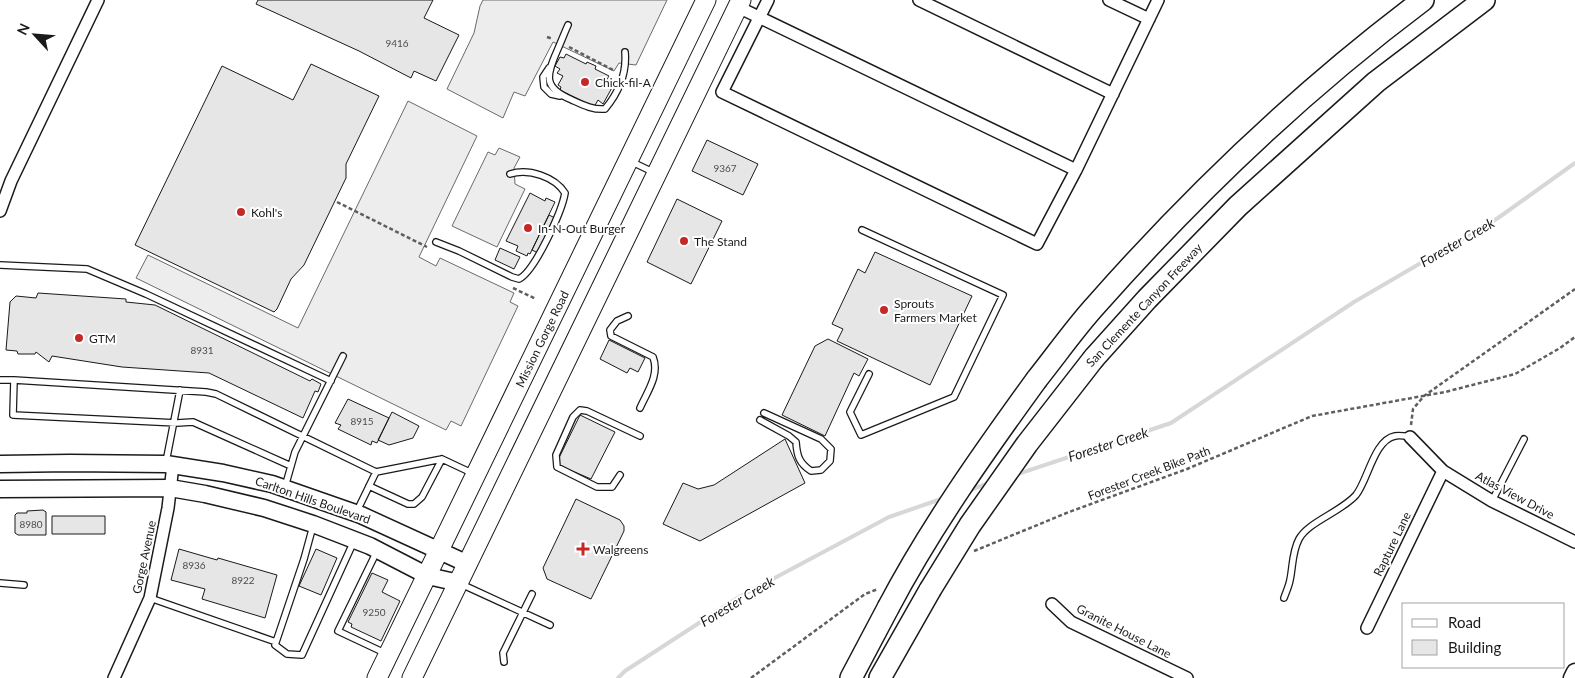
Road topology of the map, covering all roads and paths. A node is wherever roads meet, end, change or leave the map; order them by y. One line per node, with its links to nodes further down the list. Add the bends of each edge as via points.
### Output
1 (98, 0): 23 (street, via 11,181)
2 (706, 0): 19 (main road, Mission Gorge Road)
3 (768, 0): 10 (street)
4 (919, 0): 18 (street)
5 (1109, 0): 11 (street)
6 (1158, 0): 11 (street)
7 (1423, 0): 86 (highway, bridge, via 1262,133 1190,203 1095,306 992,442 906,574)
8 (1484, 0): 87 (highway, San Clemente Canyon Freeway, bridge, via 1376,82 1238,206 1094,358 1027,444 970,525)
9 (739, 3): 10 (street); 22 (main road)
10 (759, 18): 20 (street); 20 (street, via 722,92 1037,244)
11 (1149, 19): 18 (street)
12 (568, 25): 14 (lane)
13 (547, 37): 14 (path)
14 (560, 43): 16 (path); 16 (lane, via 543,77 544,87 551,94 595,110 605,109)
15 (625, 52): 16 (lane)
16 (624, 75): 17 (path)
17 (641, 83)
18 (1113, 94): 20 (street)
19 (629, 160): 22 (lane); 51 (main road, Mission Gorge Road)
20 (1076, 170)
21 (510, 174): 25 (lane, via 537,173 560,185 565,193 539,254 526,274 519,279 512,277)
22 (658, 174): 65 (main road)
23 (0, 211)
24 (862, 230): 31 (lane, via 1003,295 954,397 862,435 850,412)
25 (436, 242)
26 (0, 265): 34 (lane, via 88,269)
27 (1575, 289): 36 (path)
28 (628, 316): 37 (lane, via 617,321 610,330 611,336 653,357 656,366)
29 (1575, 337): 36 (path, Forester Creek Bike Path, via 1516,374)
30 (343, 356): 34 (lane)
31 (869, 374)
32 (0, 380): 33 (lane)
33 (14, 380): 35 (lane); 40 (lane, via 13,415)
34 (331, 381): 43 (lane)
35 (180, 390): 40 (lane); 43 (lane, via 216,394)
36 (1424, 396): 42 (path, via 1413,409); 64 (path, Forester Creek Bike Path, via 1312,416 1187,469)
37 (640, 408)
38 (764, 413): 39 (lane, via 822,439 830,449 830,461 821,470 811,471 801,464 796,442)
39 (760, 420)
40 (174, 423): 47 (lane); 48 (lane, via 193,422)
41 (640, 436): 52 (lane, via 587,411 580,410 573,417 556,455 557,467 597,487 612,487)
42 (1410, 436): 49 (street, Atlas View Drive); 73 (lane, via 1394,436 1383,442 1354,497 1299,538)
43 (303, 437): 48 (lane); 50 (lane)
44 (1524, 439): 57 (lane)
45 (442, 459): 50 (lane); 51 (lane); 53 (lane, via 422,498 414,504)
46 (0, 464): 47 (main road, Carlton Hills Boulevard)
47 (169, 465): 54 (street, Gorge Avenue); 56 (main road, Carlton Hills Boulevard, via 223,473)
48 (291, 466): 56 (lane)
49 (1443, 471): 57 (street, Atlas View Drive); 77 (street, Rapture Lane)
50 (376, 472): 53 (lane)
51 (477, 475): 63 (main road, Mission Gorge Road)
52 (620, 475)
53 (370, 486): 58 (lane)
54 (170, 488): 55 (main road, Carlton Hills Boulevard); 59 (main road, Carlton Hills Boulevard, via 230,499); 72 (street, Gorge Avenue)
55 (0, 489)
56 (285, 489): 58 (main road, Carlton Hills Boulevard)
57 (1492, 501): 61 (street, Atlas View Drive)
58 (356, 513): 63 (main road, Carlton Hills Boulevard)
59 (313, 524): 60 (main road, Carlton Hills Boulevard); 78 (lane)
60 (354, 540): 62 (main road, Carlton Hills Boulevard); 78 (lane, via 302,655 287,654 275,645)
61 (1575, 542)
62 (378, 550): 66 (main road, Carlton Hills Boulevard); 79 (lane, via 338,631)
63 (440, 551): 65 (main road, Carlton Hills Boulevard); 66 (main road, Mission Gorge Road)
64 (971, 552)
65 (468, 564): 68 (main road)
66 (428, 576): 68 (main road, Carlton Hills Boulevard); 79 (main road, Mission Gorge Road)
67 (0, 583): 69 (lane)
68 (460, 583): 75 (lane); 84 (main road)
69 (24, 585)
70 (882, 587): 85 (path, via 865,594)
71 (532, 594): 75 (lane)
72 (150, 598): 78 (lane); 82 (street, Gorge Avenue)
73 (1284, 598)
74 (1052, 604): 88 (street, Granite House Lane, via 1071,622)
75 (523, 612): 76 (lane); 80 (lane, via 503,653)
76 (550, 625)
77 (1367, 628)
78 (276, 642)
79 (389, 655): 83 (main road, Mission Gorge Road)
80 (504, 662)
81 (1575, 672): 89 (main road)
82 (114, 678)
83 (377, 678)
84 (412, 678)
85 (751, 678)
86 (851, 678)
87 (880, 678)
88 (1187, 678)
89 (1572, 678)

